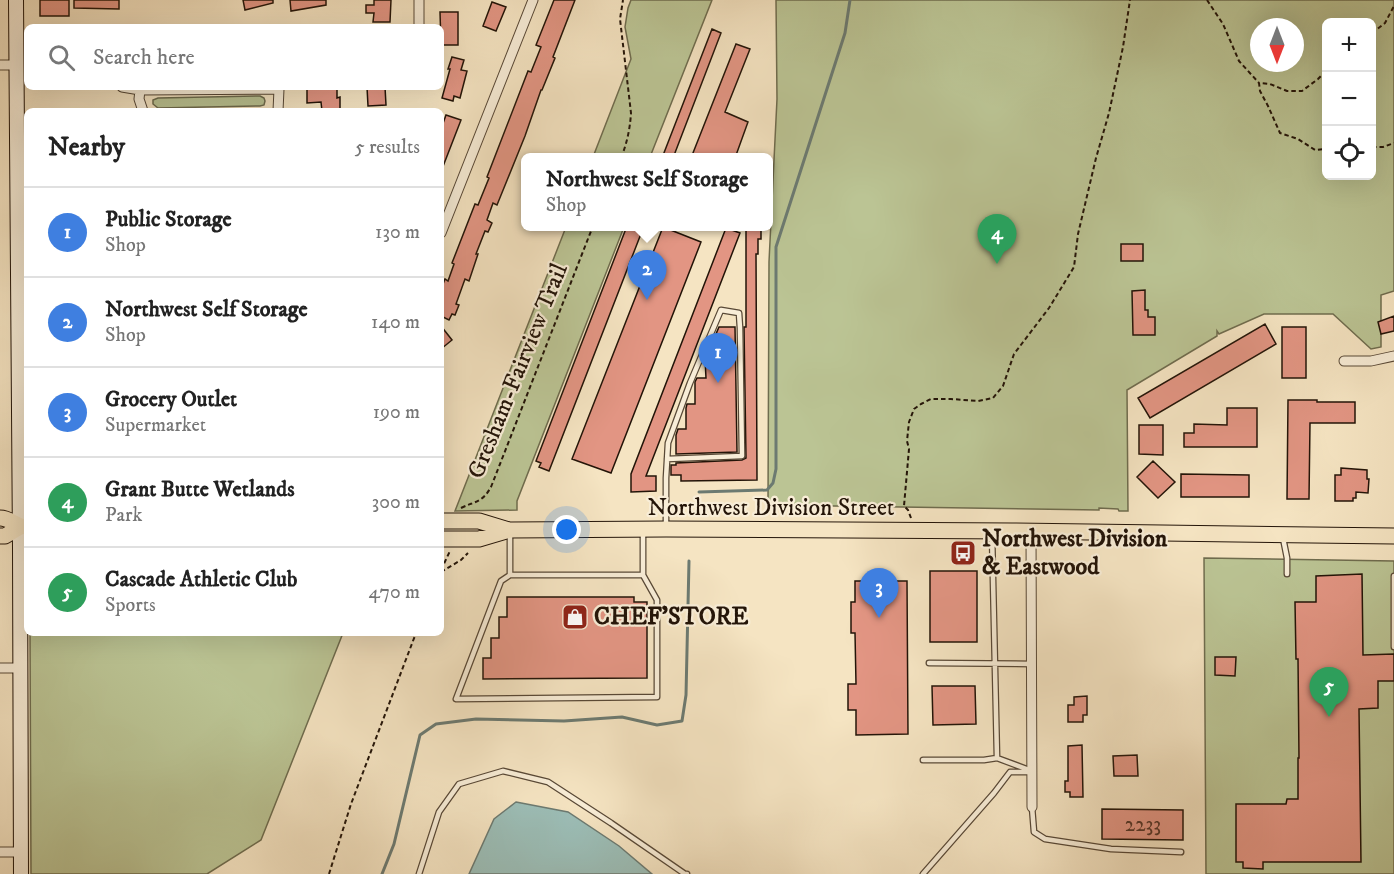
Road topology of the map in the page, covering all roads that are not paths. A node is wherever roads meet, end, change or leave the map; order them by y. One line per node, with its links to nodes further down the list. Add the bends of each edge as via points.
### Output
1 (16, 0): 6 (main road)
2 (419, 0): 4 (street)
3 (533, 0): 13 (street)
4 (419, 24)
5 (0, 65): 6 (street)
6 (16, 65): 7 (main road)
7 (22, 87): 12 (main road)
8 (140, 90): 10 (street)
9 (279, 90): 11 (street)
10 (142, 108)
11 (278, 108)
12 (22, 189): 14 (main road)
13 (444, 225)
14 (22, 274): 20 (main road)
15 (1394, 356): 16 (street)
16 (1344, 361)
17 (667, 459): 17 (lane, via 668,443 721,310 739,313 742,456); 21 (lane)
18 (0, 518): 20 (main road)
19 (444, 521): 22 (main road, Northwest Division Street, via 479,521)
20 (23, 527): 27 (main road); 39 (main road)
21 (666, 529): 23 (main road, Northwest Division Street); 24 (main road, Northwest Division Street)
22 (510, 530): 23 (main road, Northwest Division Street); 29 (main road, Northwest Division Street); 31 (lane)
23 (643, 530): 32 (lane)
24 (992, 531): 25 (main road, Northwest Division Street); 36 (lane)
25 (1031, 532): 26 (main road, Northwest Division Street); 37 (street)
26 (1282, 535): 28 (main road, Northwest Division Street); 30 (lane)
27 (0, 536)
28 (1394, 536)
29 (447, 543)
30 (1287, 574)
31 (510, 575): 32 (lane); 32 (lane, via 501,581 456,699 657,697 657,600)
32 (643, 575)
33 (1394, 576): 34 (lane)
34 (1394, 647)
35 (929, 663): 36 (lane)
36 (995, 664): 37 (lane); 40 (lane)
37 (1032, 664): 42 (street)
38 (0, 668): 39 (street)
39 (20, 668): 45 (main road)
40 (997, 758): 41 (lane); 42 (lane)
41 (923, 760)
42 (1032, 771): 43 (street); 50 (lane, via 1010,772)
43 (1032, 807): 46 (lane, via 1034,832 1045,839 1111,849)
44 (0, 852): 45 (street)
45 (21, 852): 47 (main road)
46 (1181, 852)
47 (21, 874)
48 (420, 874): 49 (lane, via 439,812 459,784 503,771 548,782)
49 (687, 874)
50 (923, 874)

